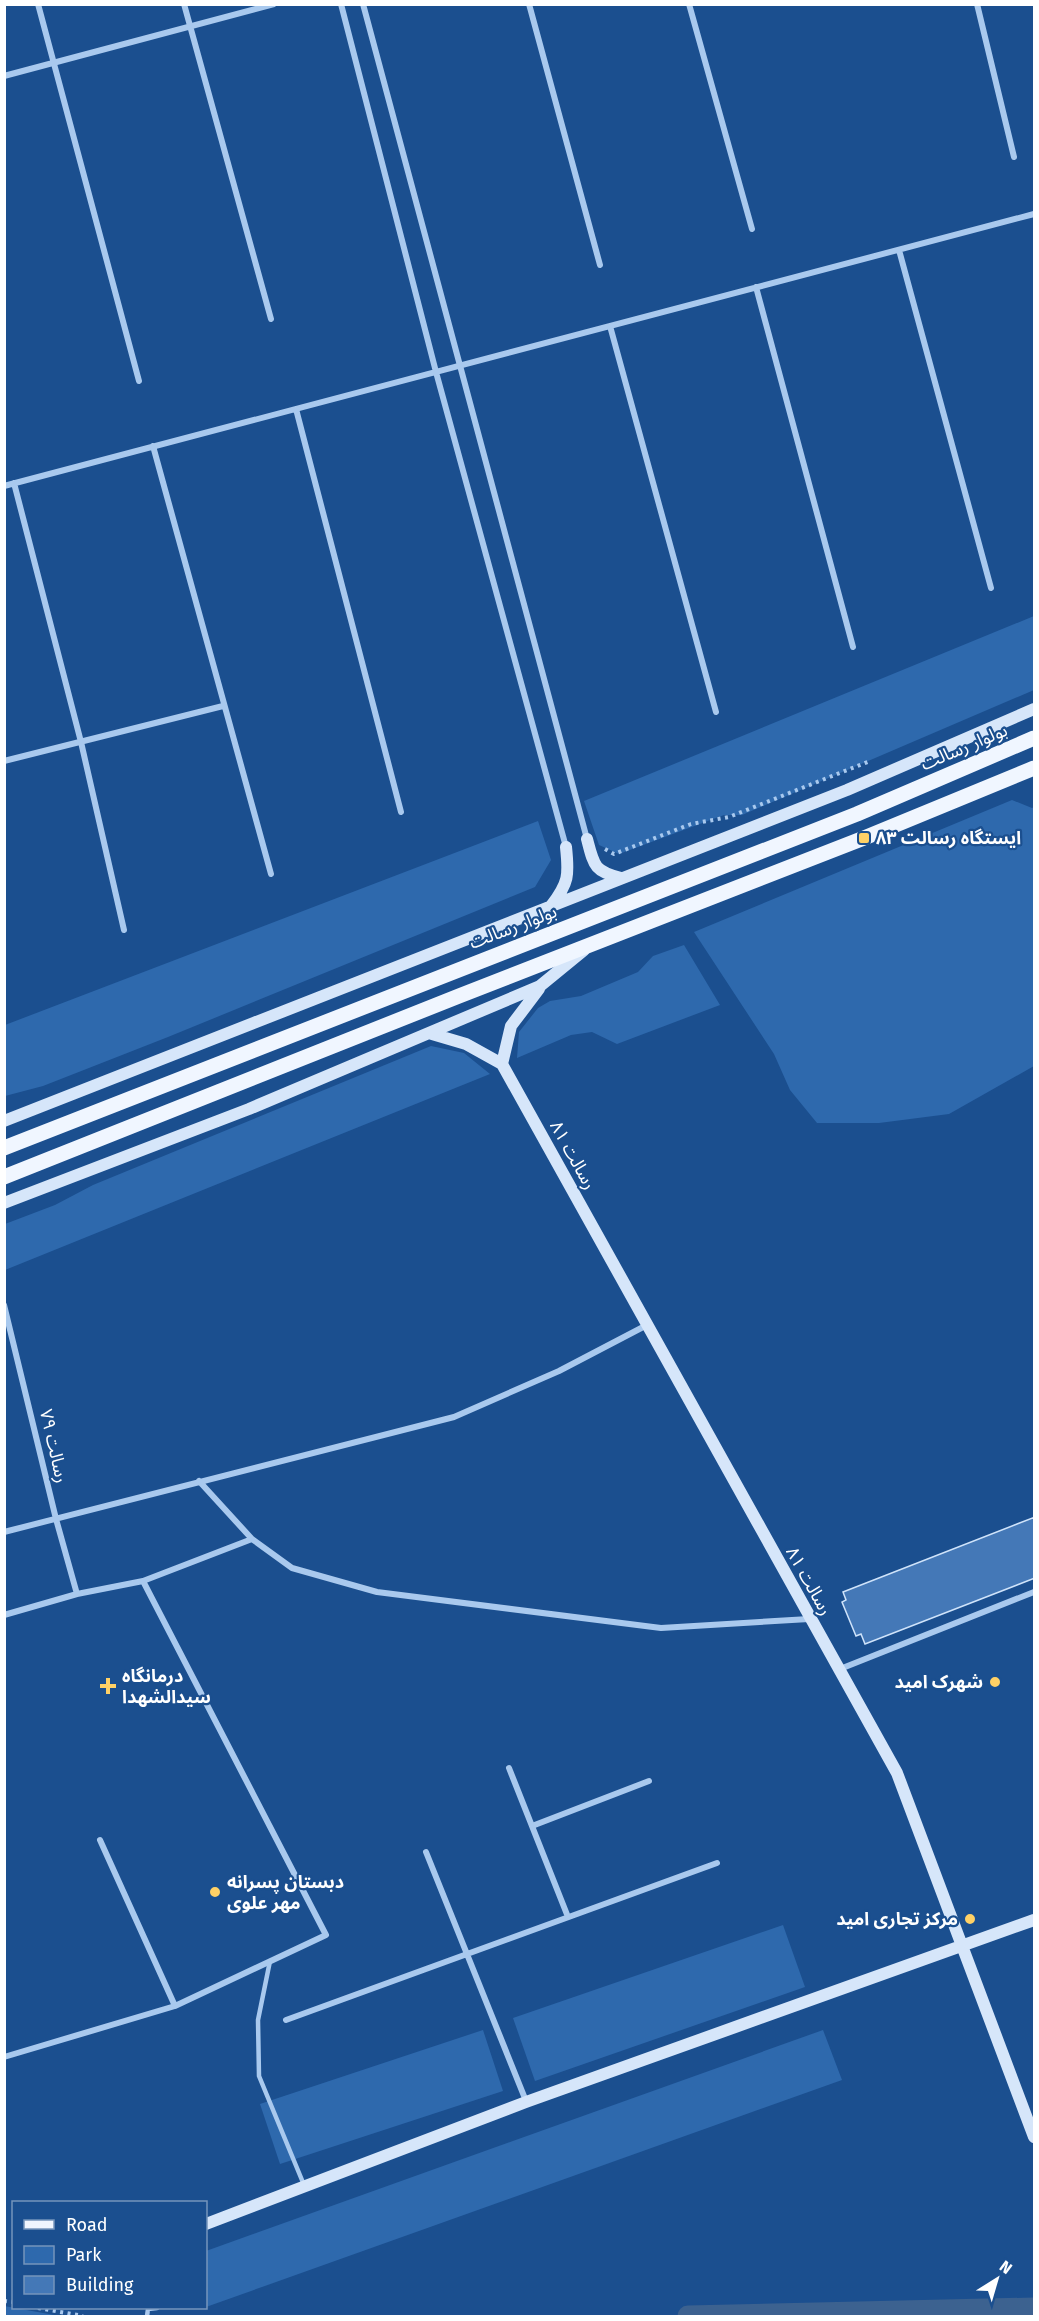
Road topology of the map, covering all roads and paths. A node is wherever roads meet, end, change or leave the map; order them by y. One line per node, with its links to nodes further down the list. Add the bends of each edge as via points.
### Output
1 (38, 4): 10 (street)
2 (184, 4): 9 (street)
3 (274, 4): 9 (street)
4 (340, 4): 21 (street)
5 (363, 4): 20 (street)
6 (529, 4): 16 (street)
7 (689, 4): 14 (street)
8 (977, 4): 12 (street)
9 (190, 27): 10 (street); 18 (street)
10 (55, 62): 11 (street); 22 (street)
11 (4, 76)
12 (1014, 157)
13 (1035, 214): 15 (street)
14 (752, 229)
15 (899, 250): 17 (street); 27 (street)
16 (600, 265)
17 (756, 287): 19 (street); 28 (street)
18 (271, 319)
19 (610, 326): 20 (street); 31 (street)
20 (461, 365): 21 (street); 38 (street)
21 (436, 372): 23 (street); 39 (street)
22 (139, 381)
23 (296, 409): 24 (street); 37 (street)
24 (153, 446): 25 (street); 29 (street)
25 (14, 483): 26 (street); 33 (street)
26 (4, 486)
27 (991, 588)
28 (852, 647)
29 (223, 706): 33 (street); 40 (street)
30 (1035, 709): 41 (street, via 847,790)
31 (716, 712)
32 (1035, 738): 49 (main road, بولوار رسالت, via 857,814)
33 (81, 742): 35 (street); 43 (street)
34 (876, 758): 38 (path, via 729,817 691,824 614,854)
35 (4, 761)
36 (1035, 768): 44 (main road)
37 (400, 812)
38 (587, 839): 41 (street, via 592,860 602,873)
39 (566, 847): 42 (street, via 566,888)
40 (271, 874)
41 (621, 878): 42 (street)
42 (550, 907): 48 (street)
43 (124, 930)
44 (589, 945): 45 (street); 50 (main road)
45 (540, 986): 46 (street); 47 (street, via 511,1026)
46 (432, 1034): 47 (street, via 466,1044); 51 (street)
47 (502, 1064): 53 (street, رسالت ۸۱)
48 (4, 1121)
49 (4, 1148)
50 (4, 1177)
51 (4, 1203)
52 (4, 1305): 55 (street, رسالت ۷۹)
53 (647, 1325): 54 (street, via 559,1371 454,1417); 62 (street, رسالت ۸۱)
54 (199, 1481): 55 (street); 57 (street)
55 (56, 1519): 56 (street); 60 (street, رسالت ۷۹)
56 (4, 1532)
57 (252, 1539): 58 (street); 62 (street, via 292,1568 377,1592 661,1628)
58 (143, 1581): 60 (street); 74 (street, via 326,1935)
59 (1035, 1592): 63 (street)
60 (77, 1594): 61 (street)
61 (4, 1615)
62 (809, 1618): 63 (street, رسالت ۸۱)
63 (839, 1669): 72 (street, رسالت ۸۱, via 897,1773)
64 (509, 1768): 66 (street)
65 (649, 1781): 66 (street)
66 (532, 1826): 70 (street)
67 (100, 1840): 75 (street)
68 (426, 1852): 73 (street)
69 (717, 1863): 70 (street)
70 (568, 1917): 73 (street)
71 (1035, 1920): 72 (street)
72 (963, 1946): 78 (street); 79 (street, رسالت ۸۱)
73 (467, 1954): 76 (street); 78 (street)
74 (270, 1961): 75 (street); 80 (lane, via 258,2020 259,2076)
75 (175, 2006): 77 (street)
76 (286, 2020)
77 (4, 2057)
78 (526, 2102): 80 (street)
79 (1035, 2138)
80 (305, 2186): 81 (street)
81 (207, 2224)
82 (48, 2309): 83 (path)
83 (83, 2316)

